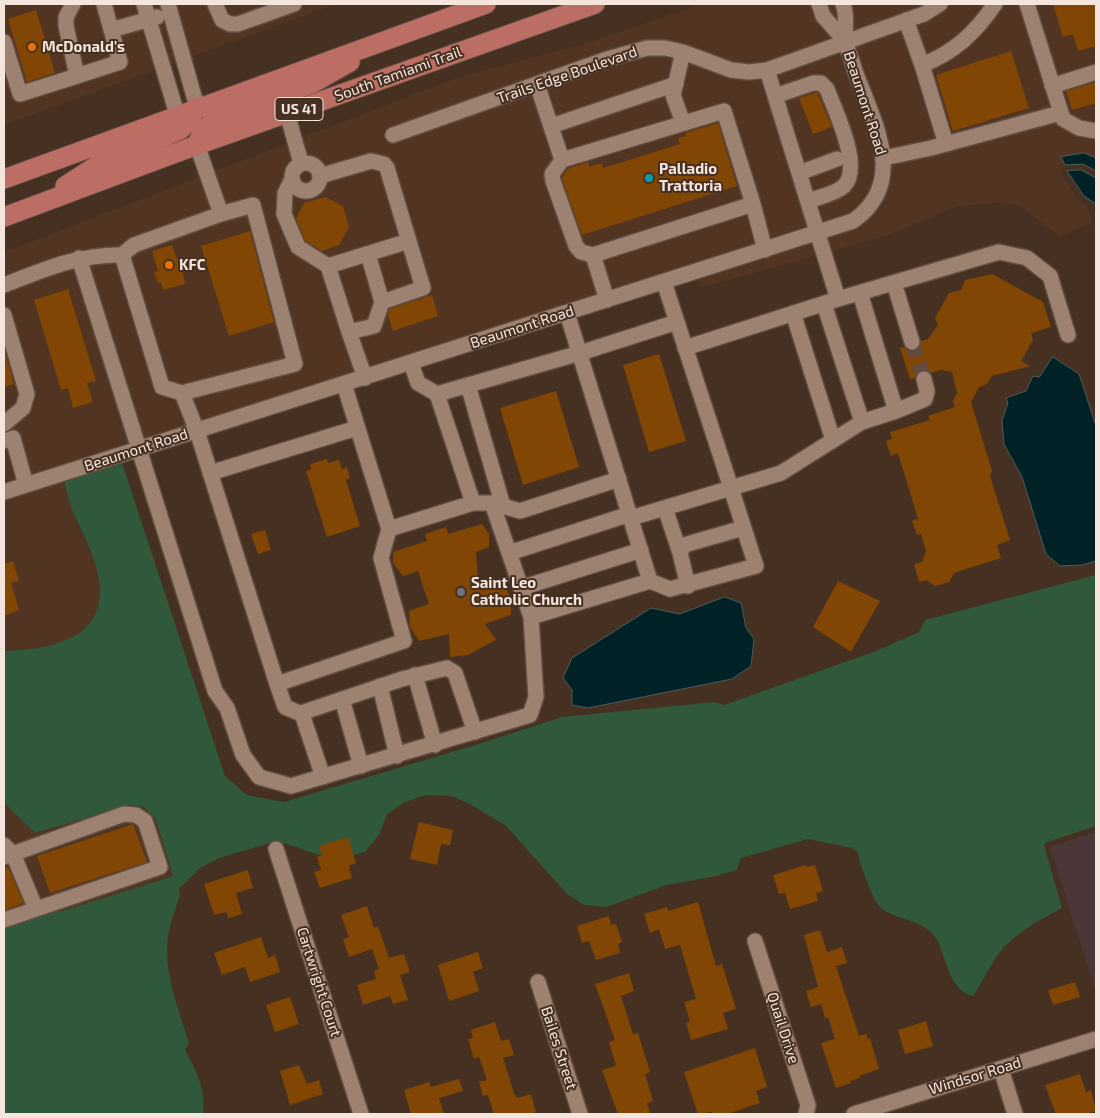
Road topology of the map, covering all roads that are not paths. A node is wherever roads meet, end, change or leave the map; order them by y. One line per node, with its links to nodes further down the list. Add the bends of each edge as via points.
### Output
1 (73, 4): 24 (street, via 66,17 66,26)
2 (104, 4): 16 (street)
3 (144, 4): 14 (street)
4 (215, 4): 5 (street, via 222,20 230,24)
5 (294, 4)
6 (486, 4): 17 (main road, US 41)
7 (595, 4): 30 (main road, South Tamiami Trail / US 41)
8 (819, 4): 19 (street, Beaumont Road, via 823,16)
9 (844, 4): 19 (street, Beaumont Road)
10 (940, 4): 15 (street, Trails Edge Boulevard)
11 (995, 4): 21 (street, via 970,36 942,57)
12 (1027, 4): 27 (street)
13 (169, 8): 14 (street); 29 (street)
14 (148, 19): 16 (street); 32 (street)
15 (906, 20): 19 (street, Trails Edge Boulevard); 21 (street)
16 (111, 30): 24 (street, via 120,62)
17 (392, 37): 29 (main road, US 41); 38 (main road, via 313,83 218,118 208,124)
18 (4, 42): 24 (street, via 20,94)
19 (846, 42): 22 (street, Trails Edge Boulevard); 39 (street, Beaumont Road)
20 (683, 52): 22 (street, Trails Edge Boulevard, via 731,70); 25 (street, Trails Edge Boulevard, via 646,48); 26 (street)
21 (922, 65): 37 (street)
22 (767, 70): 28 (street)
23 (1096, 72): 27 (street)
24 (77, 76)
25 (537, 84): 34 (street); 36 (street, Trails Edge Boulevard)
26 (676, 84): 33 (street, via 673,95); 34 (street)
27 (1052, 86): 31 (street)
28 (775, 96): 43 (street); 47 (street, via 822,83 847,145 851,164 848,180 838,190)
29 (197, 107): 32 (main road, US 41); 49 (main road, via 180,130 99,164)
30 (287, 113): 38 (main road, South Tamiami Trail / US 41); 42 (street)
31 (1060, 113): 35 (street, via 1068,123); 37 (street)
32 (177, 114): 45 (main road, US 41)
33 (683, 124): 41 (street); 48 (street, via 724,111)
34 (551, 126): 41 (street)
35 (1096, 131)
36 (393, 135)
37 (946, 144): 39 (street)
38 (197, 145): 49 (main road, South Tamiami Trail / US 41); 50 (street)
39 (884, 158): 52 (street, Beaumont Road, via 879,192 865,212 852,221)
40 (838, 159): 43 (street)
41 (562, 160): 57 (street, via 552,174 553,181 576,246 581,252)
42 (301, 164): 44 (street, via 314,165); 46 (street, via 294,170)
43 (799, 173): 47 (street)
44 (320, 176): 46 (street, via 314,188 306,191 297,187); 53 (street, via 371,162 384,164)
45 (4, 179)
46 (292, 179): 59 (street, via 285,193 284,214 298,247)
47 (808, 201): 52 (street)
48 (753, 204): 54 (street); 57 (street)
49 (30, 207): 51 (main road, South Tamiami Trail / US 41)
50 (221, 214): 56 (street, via 134,245); 81 (street, via 253,204 295,364)
51 (4, 217)
52 (818, 233): 54 (street, Beaumont Road); 66 (street)
53 (409, 241): 55 (street); 65 (street, via 423,288)
54 (765, 250): 60 (street, Beaumont Road)
55 (368, 254): 59 (street); 65 (street)
56 (122, 255): 58 (street, via 98,254); 81 (street, via 162,387)
57 (593, 255): 64 (street)
58 (79, 258): 62 (street); 90 (street)
59 (328, 266): 71 (street)
60 (664, 282): 64 (street, Beaumont Road); 70 (street)
61 (894, 283): 63 (street); 72 (street, via 999,252 1027,258 1050,276); 73 (street)
62 (4, 285)
63 (860, 293): 66 (street); 83 (street)
64 (607, 300): 67 (street, Beaumont Road)
65 (382, 302): 71 (street, via 374,326)
66 (831, 302): 68 (street); 84 (street)
67 (567, 313): 75 (street); 76 (street, Beaumont Road)
68 (793, 314): 74 (street); 88 (street)
69 (4, 315): 85 (street, via 27,394 23,408)
70 (677, 322): 74 (street); 75 (street)
71 (349, 332): 77 (street)
72 (1068, 335)
73 (912, 342)
74 (685, 348): 94 (street)
75 (580, 353): 80 (street); 92 (street)
76 (411, 363): 77 (street, Beaumont Road); 82 (street, via 418,383)
77 (365, 378): 79 (street, Beaumont Road)
78 (924, 379): 83 (street, via 925,399)
79 (344, 384): 86 (street); 87 (street, Beaumont Road)
80 (468, 385): 82 (street); 97 (street)
81 (182, 393): 87 (street)
82 (437, 394): 96 (street)
83 (896, 410): 84 (street)
84 (862, 422): 88 (street)
85 (4, 424)
86 (357, 428): 91 (street); 101 (street)
87 (197, 431): 90 (street, Beaumont Road); 91 (street)
88 (833, 440): 94 (street, via 781,473)
89 (4, 441): 93 (street, via 12,438)
90 (138, 450): 93 (street, Beaumont Road); 118 (street, via 215,691 227,708 243,755 259,777 291,786)
91 (210, 473): 110 (street)
92 (620, 479): 97 (street, via 520,511); 99 (street)
93 (26, 485): 95 (street, Beaumont Road)
94 (731, 488): 98 (street); 100 (street)
95 (4, 492)
96 (473, 503): 97 (street); 101 (street)
97 (497, 504): 103 (street)
98 (665, 508): 99 (street); 104 (street)
99 (630, 516): 102 (street); 103 (street)
100 (743, 528): 104 (street, via 684,546); 106 (street, via 756,566)
101 (389, 529): 110 (street, via 381,558 404,641)
102 (641, 550): 105 (street); 107 (street)
103 (509, 553): 107 (street)
104 (680, 553): 106 (street)
105 (650, 581): 106 (street, via 670,589); 108 (street)
106 (688, 586)
107 (521, 588): 108 (street)
108 (531, 617): 114 (street, via 536,697 530,715)
109 (409, 677): 111 (street); 114 (street, via 447,668 455,674); 115 (street)
110 (277, 684): 113 (street, via 285,706)
111 (380, 686): 112 (street); 116 (street)
112 (342, 699): 113 (street); 117 (street)
113 (302, 714): 118 (street)
114 (475, 732): 115 (street)
115 (435, 745): 116 (street)
116 (397, 756): 117 (street)
117 (362, 766): 118 (street)
118 (323, 777)
119 (276, 849): 127 (street, Cartwright Court)
120 (7, 852): 121 (street); 121 (street, via 124,814 136,815 145,821 160,867)
121 (36, 909): 122 (street)
122 (4, 920)
123 (755, 941): 129 (street, Quail Drive, via 808,1105)
124 (538, 982): 128 (street, Bailes Street)
125 (1096, 1039): 126 (street, Windsor Road)
126 (1000, 1069): 130 (street, Windsor Road); 131 (street)
127 (361, 1114)
128 (580, 1114)
129 (806, 1114)
130 (854, 1114)
131 (1015, 1114)

